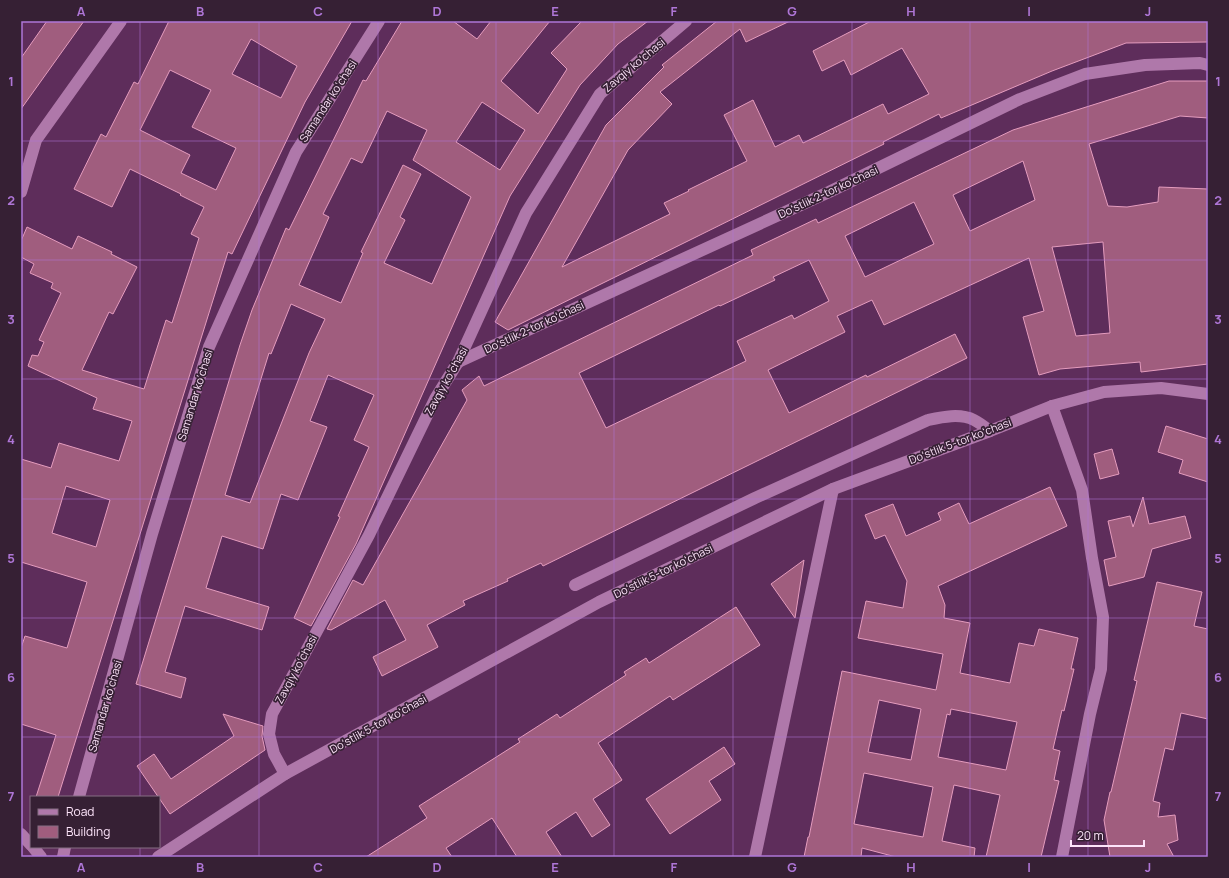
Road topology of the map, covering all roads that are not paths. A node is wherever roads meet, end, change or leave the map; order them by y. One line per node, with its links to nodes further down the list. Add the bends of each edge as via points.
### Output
1 (120, 21): 5 (street, via 36,140)
2 (379, 21): 13 (street, Samandar ko‘chasi, via 296,152 209,347 152,534)
3 (686, 21): 6 (street, Zavqiy koʻchasi, via 600,94 526,213)
4 (1208, 65): 6 (street, Doʻstlik 2-tor koʻchasi, via 1145,65 1085,74 1020,99 829,192)
5 (21, 192)
6 (458, 362): 12 (street, Zavqiy koʻchasi, via 435,399 369,535 272,714 269,734 274,754)
7 (1208, 394): 8 (street, Doʻstlik 5-tor koʻchasi, via 1161,388 1104,392)
8 (1052, 406): 9 (street, Doʻstlik 5-tor koʻchasi); 20 (street, via 1082,490 1103,617 1101,669)
9 (990, 431): 10 (street, Doʻstlik 5-tor koʻchasi); 11 (street, via 973,420 960,416 943,416 928,420 755,498)
10 (833, 489): 12 (street, Doʻstlik 5-tor koʻchasi, via 599,602); 19 (street)
11 (575, 585)
12 (285, 774): 18 (street, Doʻstlik 5-tor koʻchasi)
13 (79, 796)
14 (21, 834): 15 (street)
15 (30, 844)
16 (34, 848): 17 (street)
17 (41, 857)
18 (158, 857)
19 (755, 857)
20 (1062, 857)

